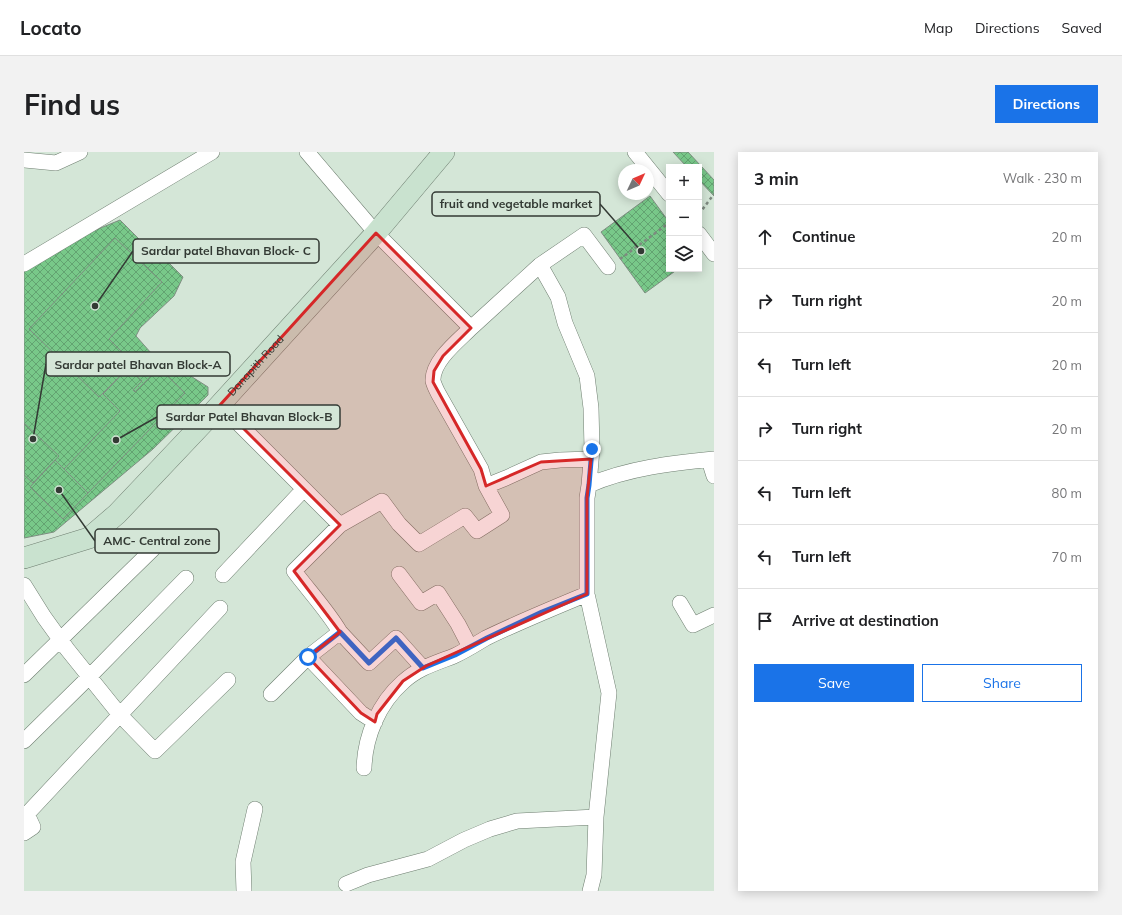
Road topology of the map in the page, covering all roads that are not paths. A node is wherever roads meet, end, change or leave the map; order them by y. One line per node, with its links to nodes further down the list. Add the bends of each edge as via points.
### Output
1 (80, 152): 6 (street, via 56,163)
2 (212, 152): 11 (street)
3 (307, 152): 8 (street)
4 (444, 152): 8 (street, Danapith Road)
5 (635, 152): 7 (street)
6 (24, 160)
7 (666, 190)
8 (376, 233): 14 (street); 15 (street, Danapith Road)
9 (700, 236): 10 (street)
10 (714, 254)
11 (24, 264)
12 (540, 265): 13 (street, via 584,235); 14 (street); 16 (street, via 558,297 565,323 586,376 591,408)
13 (608, 267)
14 (471, 328): 20 (street, via 443,356 434,371 433,382 481,469)
15 (220, 405): 21 (street); 24 (street, Danapith Road, via 117,514 89,538)
16 (591, 459): 19 (street); 20 (street, via 541,462)
17 (711, 459): 18 (street); 19 (street, via 650,468 603,479)
18 (714, 476)
19 (589, 485): 29 (street)
20 (486, 486): 22 (street, via 502,516 477,531 465,516 419,544 399,524 382,501)
21 (304, 490): 22 (street); 26 (street)
22 (340, 525): 33 (street, via 294,571 330,615)
23 (153, 549): 34 (street)
24 (24, 558)
25 (399, 574): 35 (street, via 421,603 438,593)
26 (223, 575)
27 (186, 578): 39 (street)
28 (24, 585): 34 (street)
29 (587, 594): 35 (street, via 542,612); 47 (street, via 609,693)
30 (680, 603): 32 (street, via 693,625)
31 (220, 608): 42 (street)
32 (714, 615)
33 (340, 632): 36 (street); 37 (street, via 369,663 396,638)
34 (60, 640): 38 (street); 39 (street)
35 (470, 647): 37 (street)
36 (308, 657): 41 (street); 43 (street, via 361,713)
37 (423, 668): 43 (street, via 403,681 377,714)
38 (24, 675)
39 (89, 677): 42 (street); 44 (street)
40 (228, 680): 42 (street, via 155,751)
41 (271, 694)
42 (120, 715): 48 (street, via 27,814 33,827)
43 (375, 722): 45 (street, via 365,752)
44 (24, 741)
45 (364, 768)
46 (255, 809): 50 (street, via 244,862)
47 (596, 817): 49 (street, via 517,821 490,829 428,859 368,875); 51 (street, via 594,875)
48 (24, 833)
49 (346, 884)
50 (244, 891)
51 (590, 891)

